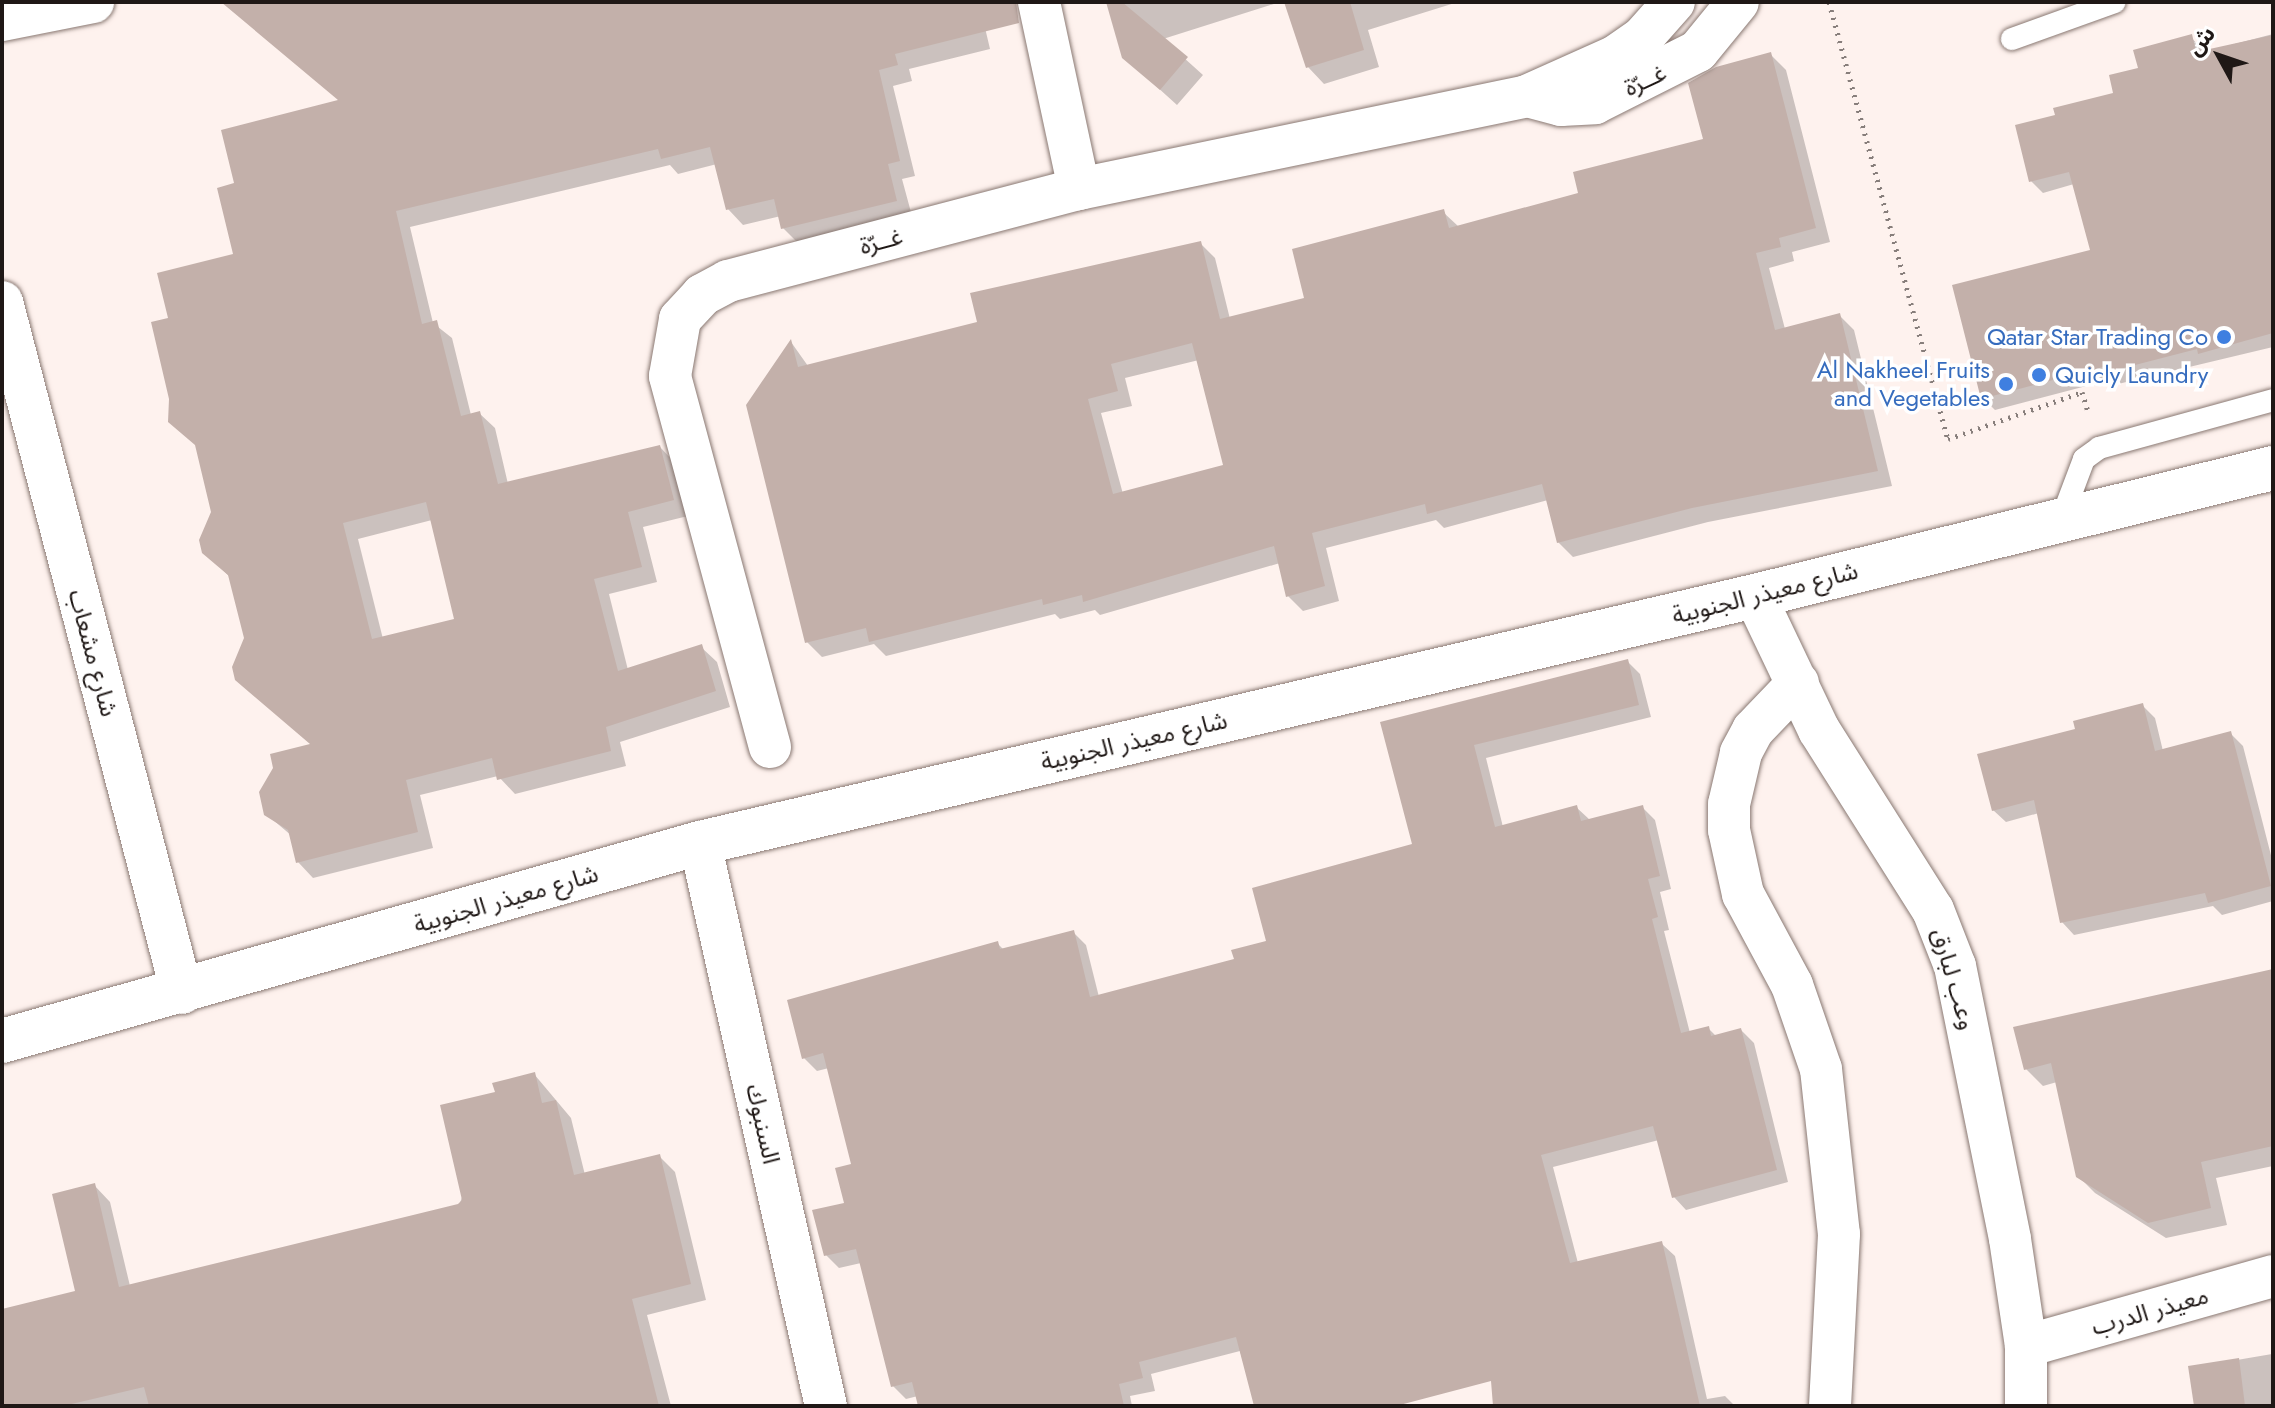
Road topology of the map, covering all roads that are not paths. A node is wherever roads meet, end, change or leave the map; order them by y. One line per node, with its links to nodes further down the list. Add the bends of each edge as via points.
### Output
1 (93, 2): 6 (street)
2 (1039, 2): 9 (street)
3 (1674, 2): 8 (street, غــرّة, via 1642,38 1616,56)
4 (1738, 2): 8 (street, غــرّة, via 1698,51 1595,103 1561,105)
5 (2115, 2): 7 (lane)
6 (2, 20)
7 (2012, 39)
8 (1527, 96): 9 (street, غــرّة)
9 (1079, 189): 16 (street, غــرّة, via 728,281 702,295 680,319 670,376)
10 (3, 310): 18 (street, شارع مشعاب)
11 (2273, 400): 13 (lane, via 2099,448 2084,459)
12 (2273, 468): 13 (street, شارع معيذر الجنوبية)
13 (2061, 520): 14 (street, شارع معيذر الجنوبية)
14 (1755, 596): 15 (street, وعب لبارق); 17 (street, شارع معيذر الجنوبية)
15 (1798, 683): 21 (street, وعب لبارق, via 1844,774 1911,870 1955,966); 23 (street, via 1753,730 1741,753 1729,804 1729,830 1743,894 1792,985 1821,1069 1839,1234)
16 (770, 747)
17 (700, 843): 18 (street, شارع معيذر الجنوبية); 22 (street, السنبوك)
18 (182, 993): 19 (street, شارع معيذر الجنوبية)
19 (2, 1041)
20 (2273, 1276): 21 (street, معيذر الدرب)
21 (2026, 1346): 24 (street, وعب لبارق)
22 (826, 1406)
23 (1830, 1406)
24 (2026, 1406)

